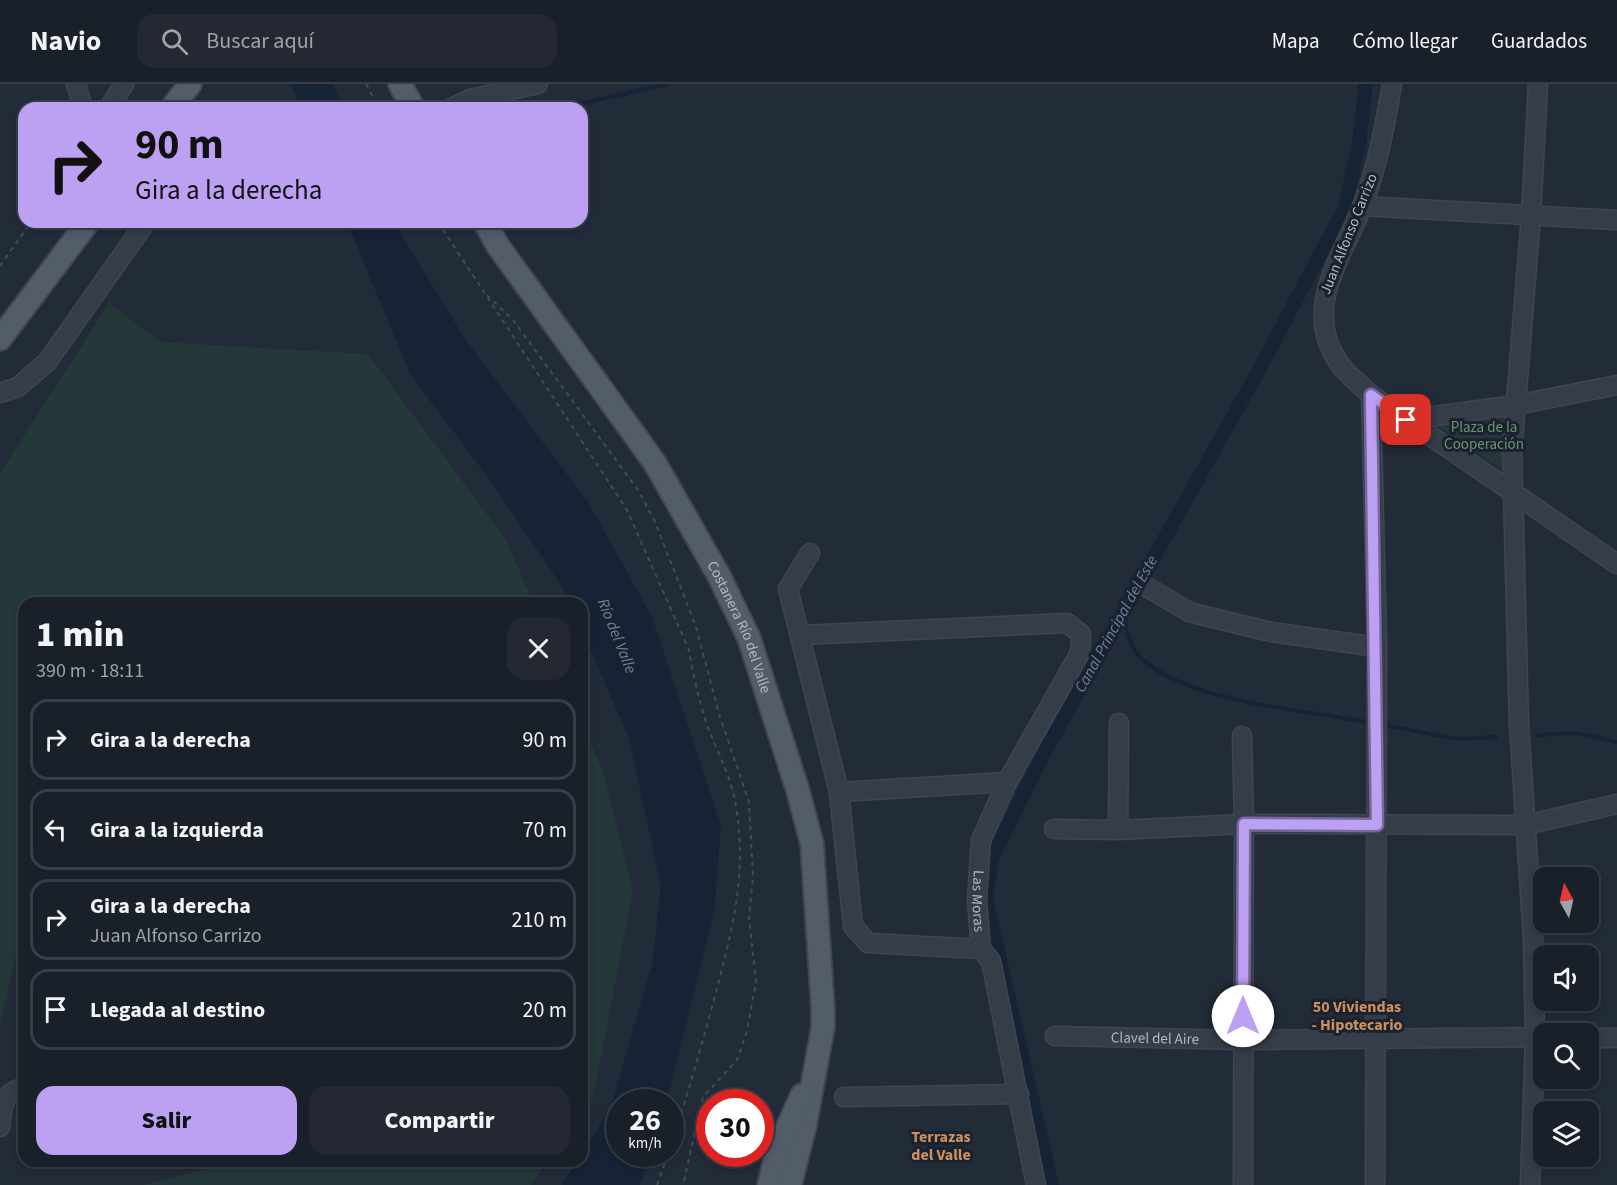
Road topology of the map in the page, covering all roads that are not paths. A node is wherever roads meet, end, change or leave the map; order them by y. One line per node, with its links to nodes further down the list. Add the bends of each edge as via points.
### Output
1 (76, 84): 9 (street)
2 (124, 84): 10 (street)
3 (190, 84): 11 (main road)
4 (384, 84): 12 (main road)
5 (400, 84): 13 (main road)
6 (538, 84): 14 (street)
7 (1392, 84): 15 (street, Juan Alfonso Carrizo, via 1376,166)
8 (1538, 84): 16 (street)
9 (81, 102)
10 (113, 102)
11 (176, 102)
12 (393, 102)
13 (410, 102)
14 (464, 102)
15 (1362, 206): 16 (street); 26 (street, Juan Alfonso Carrizo, via 1325,290 1322,308 1328,345 1340,365)
16 (1531, 216): 17 (street); 27 (street)
17 (1617, 220)
18 (83, 228): 23 (main road)
19 (142, 228): 25 (street, via 47,362 18,387)
20 (477, 228): 22 (main road, Costanera Río del Valle)
21 (488, 228): 22 (main road, Costanera Río del Valle)
22 (498, 246): 53 (main road, Costanera Río del Valle, via 655,463 749,638 812,844 824,1009)
23 (0, 339)
24 (1617, 386): 27 (street)
25 (0, 393)
26 (1371, 395): 28 (street, Juan Alfonso Carrizo); 34 (street)
27 (1516, 405): 28 (street); 29 (street)
28 (1406, 420): 29 (street, Juan Alfonso Carrizo)
29 (1514, 492): 31 (street, Juan Alfonso Carrizo); 42 (street)
30 (810, 553): 33 (street, via 788,589)
31 (1617, 564)
32 (1147, 587): 34 (street, via 1189,612 1271,632)
33 (801, 635): 37 (street, Las Moras, via 1067,623 1081,634 1080,653); 38 (street)
34 (1377, 647): 41 (street)
35 (1119, 723): 44 (street)
36 (1242, 736): 40 (street)
37 (1007, 782): 38 (street); 45 (street, Las Moras, via 981,840 977,900)
38 (839, 792): 45 (street, via 852,926 860,935 868,943)
39 (1617, 804): 42 (street)
40 (1244, 824): 41 (street); 44 (street); 52 (street)
41 (1377, 825): 42 (street); 51 (street)
42 (1525, 825): 46 (street)
43 (1054, 829): 44 (street)
44 (1118, 830)
45 (981, 949): 56 (street, Las Moras, via 991,961)
46 (1538, 1023)
47 (1055, 1036): 52 (street, Clavel del Aire)
48 (1533, 1037): 51 (street, Clavel del Aire)
49 (1599, 1038): 50 (street)
50 (1617, 1038)
51 (1374, 1039): 52 (street, Clavel del Aire); 63 (street)
52 (1242, 1040): 62 (street)
53 (814, 1066): 59 (main road, Costanera Río del Valle, via 778,1148); 60 (main road, Costanera Río del Valle)
54 (18, 1089): 58 (street, via 3,1101)
55 (1536, 1089): 64 (street)
56 (1019, 1094): 57 (street); 61 (street, Las Moras)
57 (844, 1097)
58 (0, 1127)
59 (769, 1185)
60 (790, 1185)
61 (1036, 1185)
62 (1244, 1185)
63 (1375, 1185)
64 (1530, 1185)

